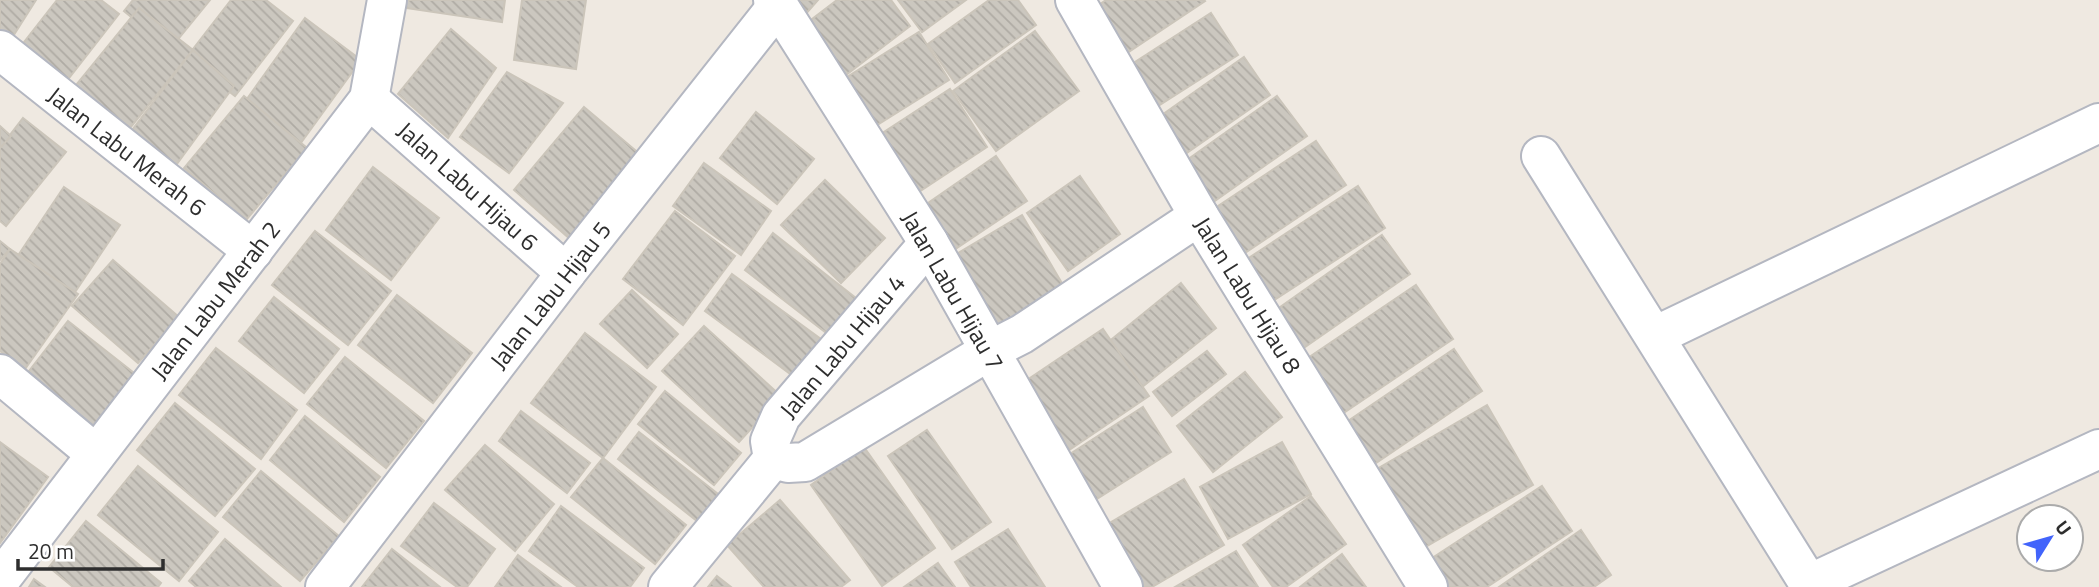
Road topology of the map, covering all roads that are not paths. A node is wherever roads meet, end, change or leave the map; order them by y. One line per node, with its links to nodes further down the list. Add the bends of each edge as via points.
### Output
1 (1075, 0): 8 (street, Jalan Labu Hijau 8)
2 (775, 2): 9 (street, Jalan Labu Hijau 7); 11 (street, Jalan Labu Hijau 5)
3 (379, 5): 5 (street, Jalan Labu Merah 2)
4 (0, 50): 10 (street, Jalan Labu Merah 6)
5 (369, 99): 10 (street, Jalan Labu Merah 2); 11 (street, Jalan Labu Hijau 6)
6 (2099, 123): 12 (street)
7 (1541, 156): 12 (street)
8 (1199, 216): 13 (street, via 1022,334); 23 (street, Jalan Labu Hijau 8)
9 (929, 243): 13 (street, Jalan Labu Hijau 7); 17 (street, Jalan Labu Hijau 4, via 782,416 771,441)
10 (253, 251): 16 (street, Jalan Labu Merah 2)
11 (566, 273): 21 (street, Jalan Labu Hijau 5)
12 (1654, 337): 20 (street)
13 (989, 351): 17 (street, via 805,462); 19 (street, Jalan Labu Hijau 7)
14 (0, 374): 16 (street)
15 (2099, 449): 20 (street)
16 (96, 454): 18 (street, Jalan Labu Merah 2)
17 (773, 459): 22 (street)
18 (0, 580)
19 (1111, 583)
20 (1810, 586)
21 (325, 587)
22 (668, 587)
23 (1428, 587)

